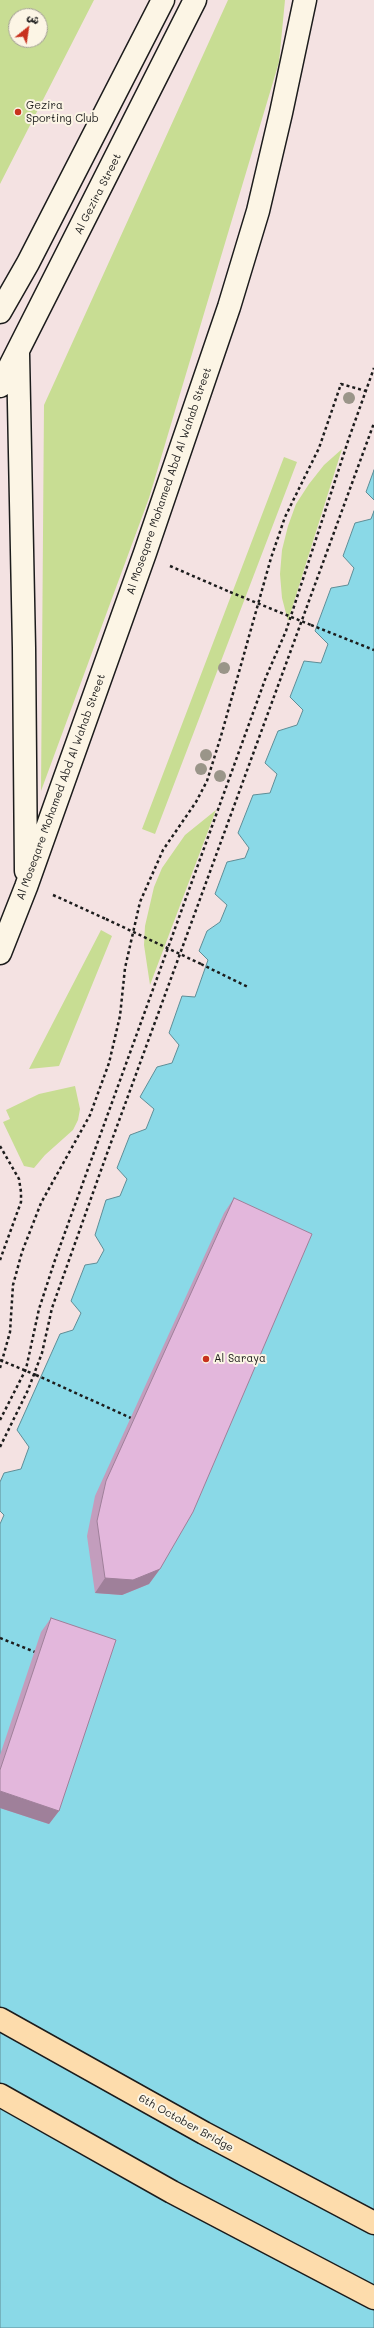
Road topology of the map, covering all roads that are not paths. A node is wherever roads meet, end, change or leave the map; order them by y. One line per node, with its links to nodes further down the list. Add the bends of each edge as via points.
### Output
1 (163, 0): 4 (street, via 28,263)
2 (195, 0): 5 (street, Al Gezira Street)
3 (305, 0): 7 (street, Al Moseqare Mohamed Abd Al Wahab Street, via 258,210 229,307)
4 (0, 312)
5 (18, 354): 6 (street, Al Gezira Street); 7 (street)
6 (0, 386)
7 (26, 887): 8 (street, Al Moseqare Mohamed Abd Al Wahab Street)
8 (0, 953)
9 (0, 2019): 11 (highway, 6th October Bridge, via 204,2133)
10 (0, 2095): 12 (highway, via 172,2192)
11 (374, 2223)
12 (374, 2298)

